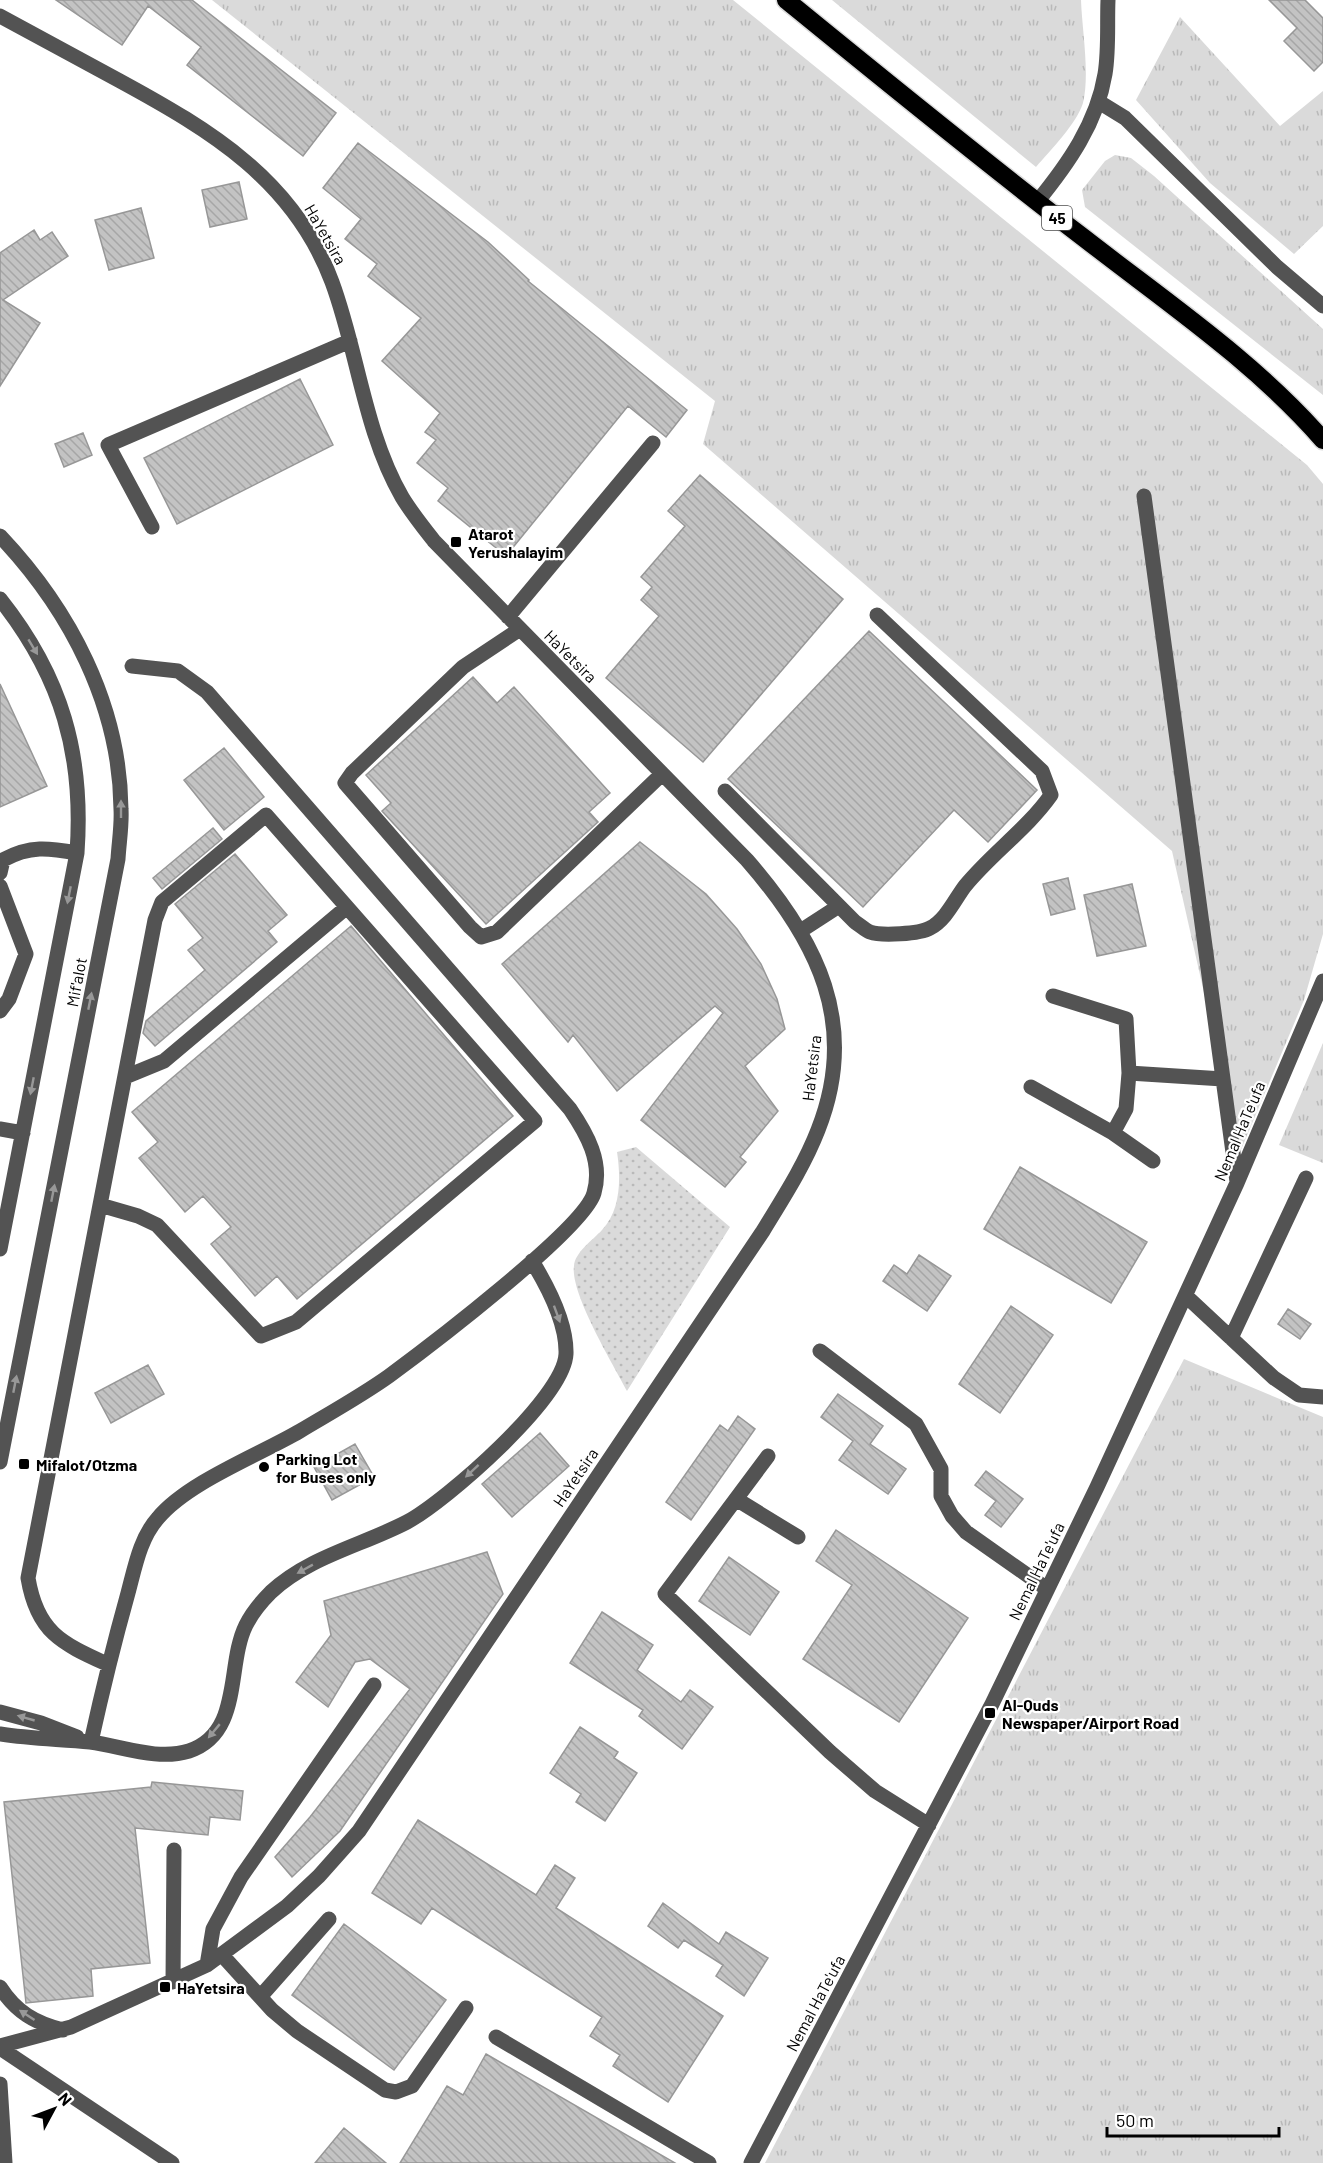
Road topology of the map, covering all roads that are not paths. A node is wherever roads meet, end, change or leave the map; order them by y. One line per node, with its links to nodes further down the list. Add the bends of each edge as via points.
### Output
1 (786, 0): 5 (highway, 45)
2 (1108, 0): 4 (street, via 1105,72)
3 (0, 16): 7 (street, HaYetsira, via 175,111 243,158 272,186 315,246 331,280)
4 (1099, 102): 5 (street, via 1081,141); 6 (street, via 1125,118 1277,267)
5 (1037, 202): 8 (highway, 45, via 1241,360 1300,413)
6 (1323, 306)
7 (350, 341): 11 (street, via 108,445); 15 (street, HaYetsira, via 372,425 402,497 434,541)
8 (1323, 440)
9 (654, 443): 15 (street)
10 (1144, 496): 31 (street)
11 (152, 527)
12 (0, 536): 47 (street, Mif'alot, one-way to 12, via 118,859 122,809 118,762 95,679 45,590)
13 (0, 598): 20 (street, Mif'alot, one-way to 20, via 37,652 68,725 81,809)
14 (877, 615): 23 (street, via 1042,771 1052,795 930,928 902,934 872,933)
15 (508, 617): 16 (street, HaYetsira)
16 (520, 629): 18 (street, HaYetsira); 18 (street, via 463,667 345,783 470,927 480,937 497,932)
17 (132, 666): 41 (street, via 178,671 207,692 570,1109 595,1153 594,1195 580,1216)
18 (662, 774): 25 (street, HaYetsira, via 747,860)
19 (725, 791): 23 (street)
20 (77, 853): 21 (street, via 49,848 20,850 3,860); 34 (street, Mif'alot, one-way to 34)
21 (0, 873)
22 (0, 886): 28 (street, via 26,954 9,999)
23 (839, 906): 25 (street)
24 (347, 907): 30 (street, via 164,1061); 30 (street, via 266,815 162,902 155,920); 39 (street, via 535,1121 296,1322 261,1336 157,1225)
25 (802, 930): 59 (street, HaYetsira, via 830,1003 835,1043 830,1089 798,1173 763,1231 359,1831 287,1906)
26 (1323, 981): 38 (street, Nemal HaTe'ufa)
27 (1053, 996): 29 (street, via 1126,1019)
28 (0, 1011)
29 (1129, 1072): 31 (street); 35 (street, via 1126,1109)
30 (125, 1077): 39 (street)
31 (1223, 1079): 38 (street)
32 (1031, 1087): 35 (street)
33 (0, 1129): 34 (street)
34 (23, 1133): 40 (street, Mif'alot)
35 (1113, 1133): 36 (street)
36 (1153, 1161)
37 (1306, 1178): 43 (street)
38 (1237, 1183): 42 (street, Nemal HaTe'ufa)
39 (100, 1205): 51 (street, via 28,1578 32,1604 48,1628 65,1645)
40 (0, 1249)
41 (532, 1261): 51 (street, via 387,1377 192,1491 158,1517 142,1543); 55 (street, one-way to 55, via 545,1281 565,1336 566,1356 553,1388 525,1422 441,1499 408,1521 313,1564 272,1591 245,1626 225,1717 205,1742 167,1754)
42 (1186, 1296): 43 (street); 50 (street, Nemal HaTe'ufa)
43 (1231, 1338): 45 (street, via 1274,1378 1299,1395)
44 (820, 1351): 50 (street, via 916,1424 940,1469 941,1496 966,1532)
45 (1323, 1397)
46 (768, 1456): 48 (street)
47 (0, 1462)
48 (736, 1499): 49 (street); 56 (street, via 665,1594 830,1752 875,1791)
49 (798, 1537)
50 (1047, 1589): 56 (street, Nemal HaTe'ufa)
51 (107, 1664): 55 (street)
52 (374, 1685): 60 (street, via 241,1877 213,1929)
53 (0, 1712): 55 (street, one-way to 53)
54 (0, 1734): 55 (street)
55 (91, 1742)
56 (929, 1825): 72 (street, Nemal HaTe'ufa)
57 (174, 1850): 61 (street)
58 (329, 1919): 63 (street)
59 (222, 1955): 60 (street, HaYetsira); 63 (street)
60 (207, 1965): 61 (street, HaYetsira)
61 (173, 1982): 65 (street, HaYetsira)
62 (0, 1987): 65 (street, one-way to 62, via 28,2017)
63 (260, 1997): 64 (street, via 297,2031 386,2090 396,2092 412,2086)
64 (466, 2008)
65 (63, 2030): 67 (street, HaYetsira)
66 (496, 2037): 71 (street)
67 (0, 2047): 70 (street)
68 (0, 2084): 69 (street)
69 (5, 2163)
70 (172, 2163)
71 (709, 2163)
72 (751, 2163)

